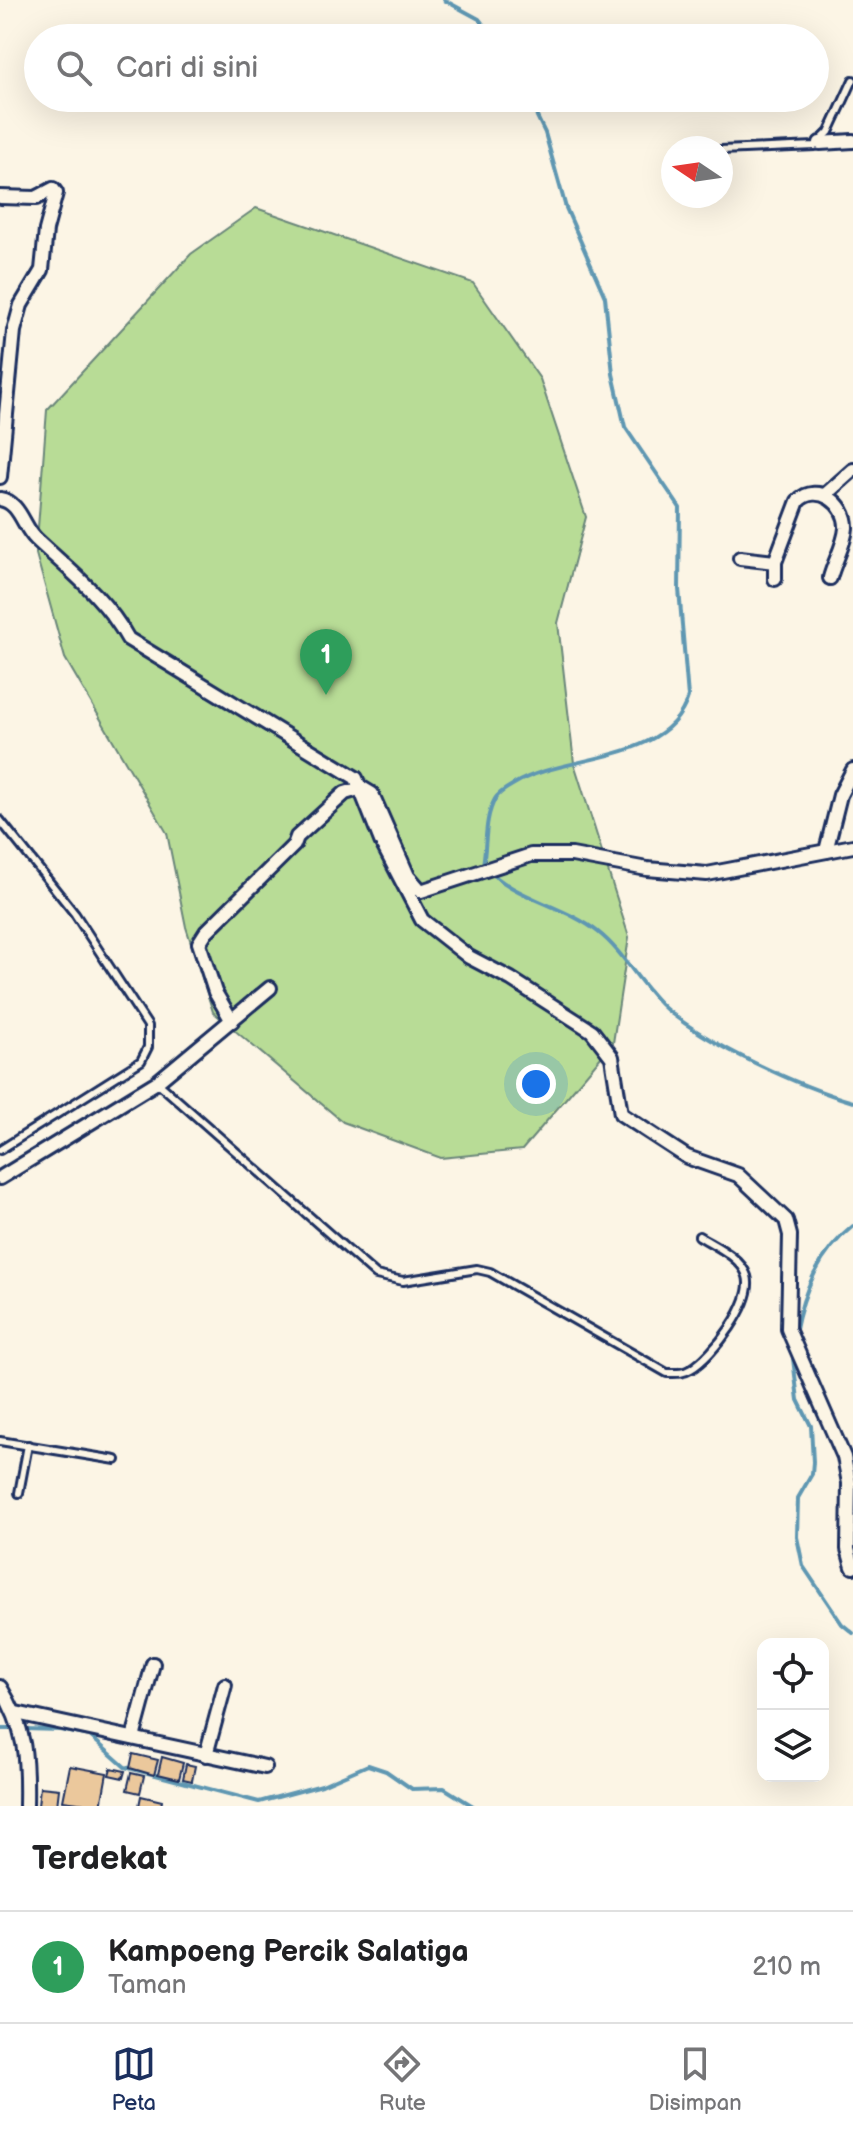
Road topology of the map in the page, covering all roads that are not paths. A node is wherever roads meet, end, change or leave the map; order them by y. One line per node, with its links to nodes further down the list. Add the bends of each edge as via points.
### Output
1 (853, 80): 3 (lane)
2 (853, 141): 3 (street)
3 (820, 143): 4 (lane)
4 (733, 150)
5 (0, 197): 7 (street, via 36,198 53,189 56,193 42,270 21,305 14,331)
6 (853, 470): 8 (street)
7 (0, 477)
8 (826, 494): 11 (street, via 813,493 798,501); 12 (street, via 846,528)
9 (0, 499): 15 (street, via 12,504 35,538 104,602 128,639 356,778)
10 (740, 558): 11 (street)
11 (775, 562): 13 (street)
12 (830, 578)
13 (775, 579)
14 (853, 770): 18 (street, via 840,795)
15 (362, 788): 18 (street, via 372,794 408,876 421,891 531,855 572,855 707,874); 20 (street, via 345,793 297,837 199,943 215,992); 29 (street, via 381,841 422,920 469,957 592,1031 612,1057 621,1114 687,1157 738,1175 779,1211 790,1235 790,1336 844,1457)
16 (0, 820): 22 (lane, via 75,914 148,1026 148,1047 141,1061)
17 (853, 846): 18 (street)
18 (826, 851)
19 (270, 988): 20 (street)
20 (232, 1021): 21 (street)
21 (157, 1082): 23 (street); 24 (lane, via 376,1275 403,1281 477,1269 490,1272 667,1373 691,1369 705,1357 732,1326 748,1292 742,1264)
22 (1, 1148)
23 (0, 1178)
24 (699, 1236)
25 (0, 1441): 26 (lane)
26 (28, 1445): 27 (lane); 28 (lane)
27 (116, 1460)
28 (19, 1493)
29 (853, 1565)
30 (153, 1664): 34 (street)
31 (225, 1685): 35 (street)
32 (0, 1687): 33 (street)
33 (18, 1717): 34 (street); 37 (street, via 27,1763)
34 (133, 1738): 35 (street)
35 (206, 1755): 36 (street)
36 (265, 1767)
37 (26, 1806)

